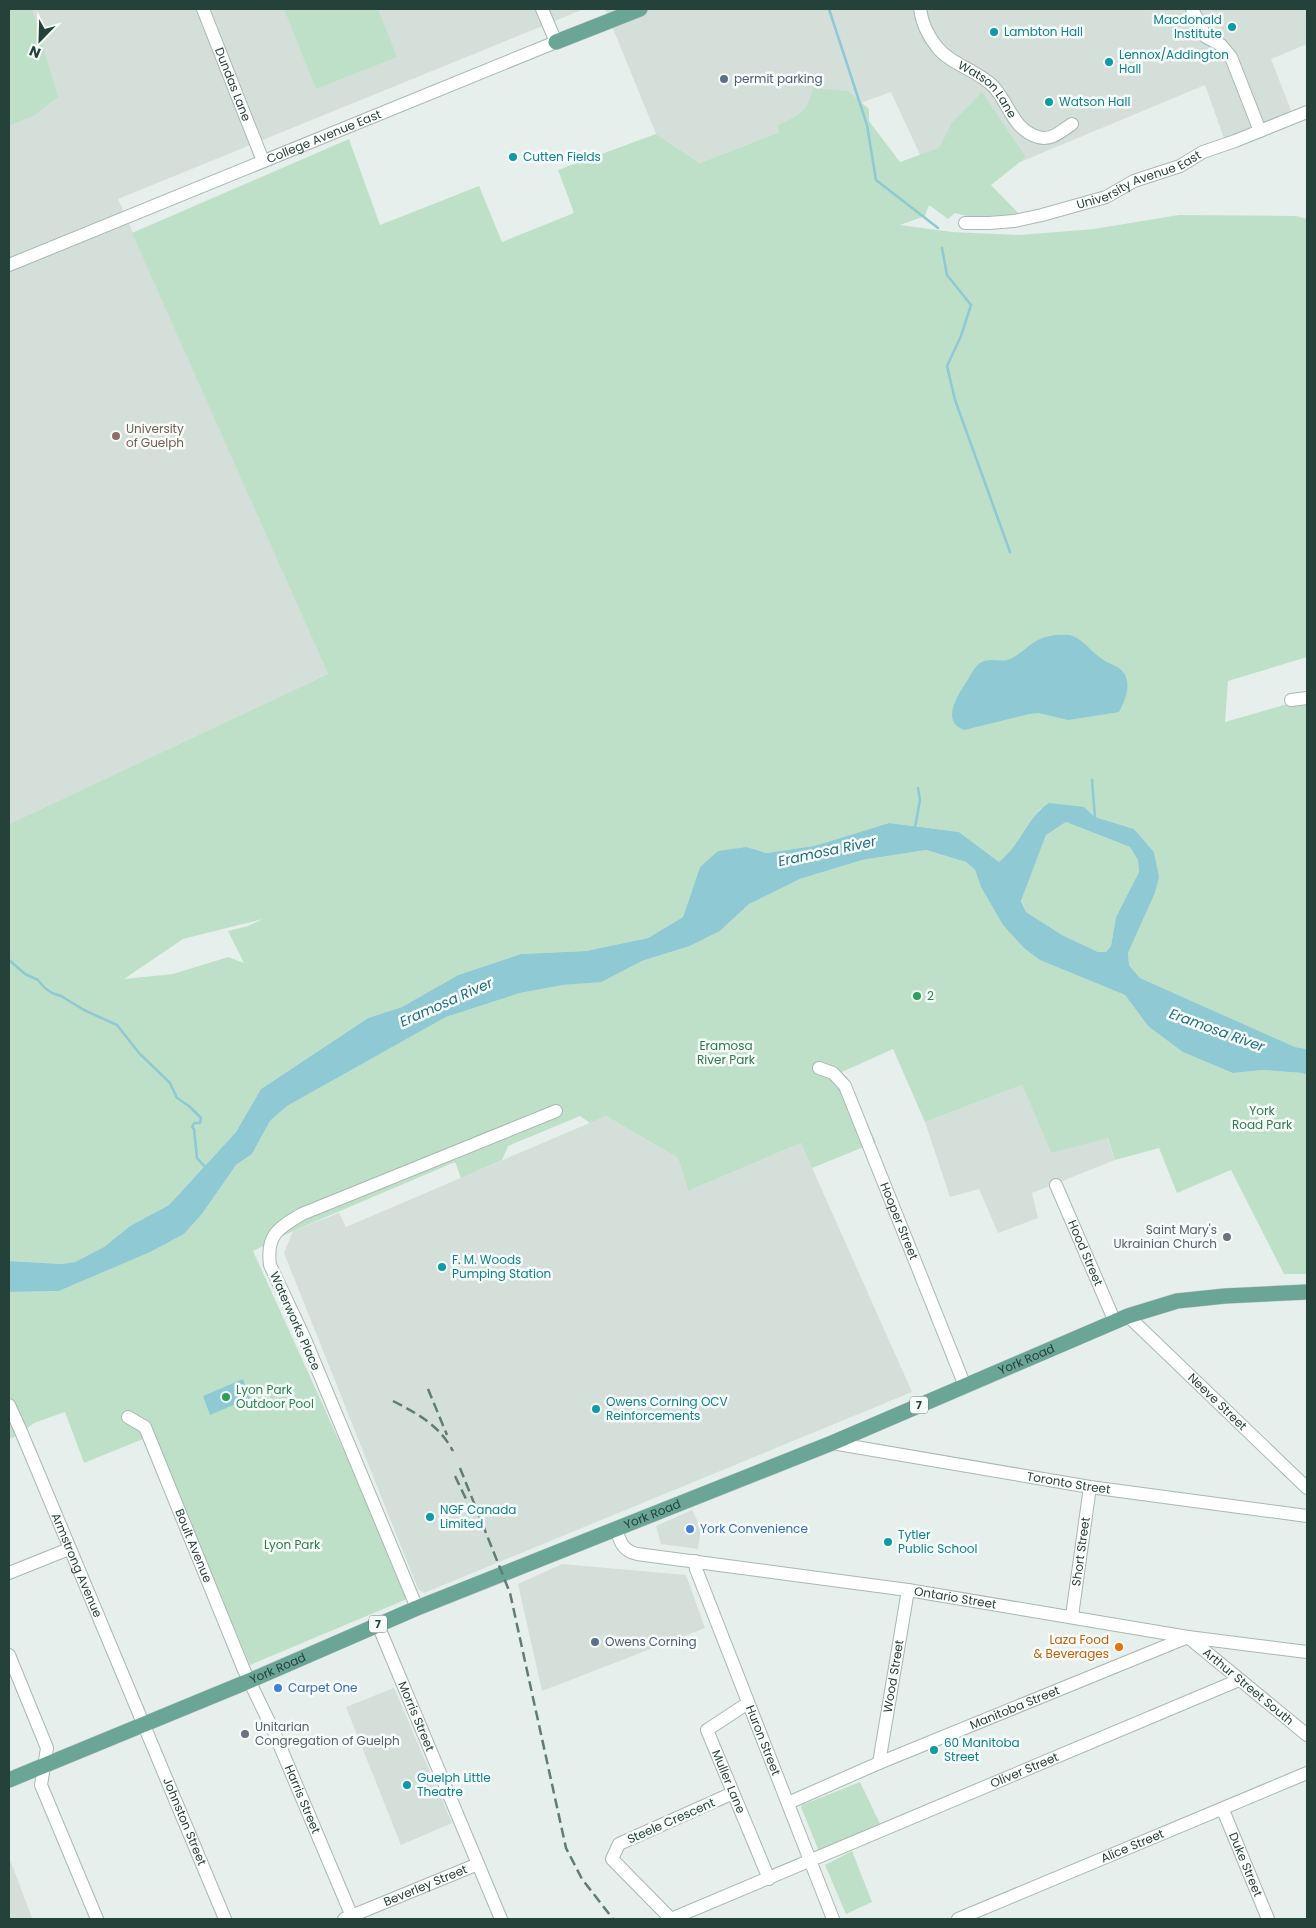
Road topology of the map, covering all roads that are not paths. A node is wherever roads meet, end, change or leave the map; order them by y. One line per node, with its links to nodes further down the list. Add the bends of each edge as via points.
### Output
1 (203, 9): 10 (street, Dundas Lane)
2 (542, 9): 6 (street)
3 (640, 9): 6 (main road, College Avenue East)
4 (920, 9): 8 (street, Watson Lane, via 924,27 938,48 992,85 1024,130 1039,138 1047,138)
5 (1192, 9): 9 (street, via 1206,37 1221,44 1231,57)
6 (556, 42): 10 (street, College Avenue East)
7 (1307, 112): 9 (street, University Avenue East)
8 (1072, 124)
9 (1260, 131): 11 (street, University Avenue East, via 1203,152 1180,166 1134,181 1106,197 1042,215 990,223)
10 (263, 161): 12 (street, College Avenue East)
11 (964, 223)
12 (9, 265)
13 (1307, 698): 14 (street)
14 (1291, 700)
15 (819, 1068): 20 (street, Hooper Street, via 833,1073 845,1086)
16 (556, 1111): 32 (street, Waterworks Place, via 302,1214 285,1224 271,1240 270,1266 304,1337)
17 (1056, 1185): 19 (street, Hood Street)
18 (1307, 1292): 19 (main road, York Road / 7, via 1177,1301)
19 (1121, 1319): 20 (main road, York Road / 7); 25 (street, Neeve Street)
20 (965, 1386): 23 (main road, York Road / 7)
21 (9, 1405): 28 (street, Armstrong Avenue)
22 (128, 1417): 39 (street, Boult Avenue, via 145,1427)
23 (832, 1443): 24 (street, Toronto Street); 27 (main road, York Road / 7)
24 (1090, 1487): 26 (street, Toronto Street); 33 (street, Short Street)
25 (1307, 1488)
26 (1307, 1516)
27 (616, 1529): 29 (street, Ontario Street, via 624,1547 631,1552); 32 (main road, York Road / 7)
28 (69, 1548): 30 (street); 41 (street, Armstrong Avenue)
29 (695, 1561): 31 (street, Ontario Street); 40 (street, Huron Street)
30 (9, 1573)
31 (908, 1590): 33 (street, Ontario Street); 43 (street, Wood Street)
32 (417, 1608): 34 (main road, York Road / 7)
33 (1072, 1616): 35 (street, Ontario Street)
34 (378, 1625): 39 (main road, York Road / 7); 51 (street, Morris Street)
35 (1188, 1637): 36 (street, Ontario Street); 38 (street, Arthur Street South); 43 (street, Manitoba Street)
36 (1307, 1652)
37 (9, 1655): 44 (street, via 47,1748)
38 (1239, 1680): 42 (street, Arthur Street South); 50 (street, Oliver Street)
39 (249, 1681): 41 (main road, York Road / 7); 53 (street, Harris Street, via 274,1732)
40 (748, 1703): 47 (street, Muller Lane, via 707,1730); 48 (street, Huron Street)
41 (143, 1725): 44 (main road, York Road / 7); 55 (street, Johnston Street)
42 (1307, 1735)
43 (879, 1763): 48 (street, Manitoba Street)
44 (44, 1765): 46 (main road, York Road / 7); 54 (street, via 41,1785)
45 (1307, 1773): 49 (street, Alice Street)
46 (9, 1780)
47 (733, 1793): 52 (street, Muller Lane); 52 (street, Steele Crescent, via 619,1844 612,1860 671,1919)
48 (788, 1803): 50 (street, Huron Street)
49 (1223, 1810): 58 (street, Alice Street); 59 (street, Duke Street)
50 (810, 1862): 52 (street, Steele Crescent); 57 (street, Huron Street)
51 (478, 1864): 53 (street, Beverley Street); 56 (street, Morris Street)
52 (768, 1879)
53 (349, 1918)
54 (97, 1919)
55 (225, 1919)
56 (501, 1919)
57 (833, 1919)
58 (958, 1919)
59 (1268, 1919)

